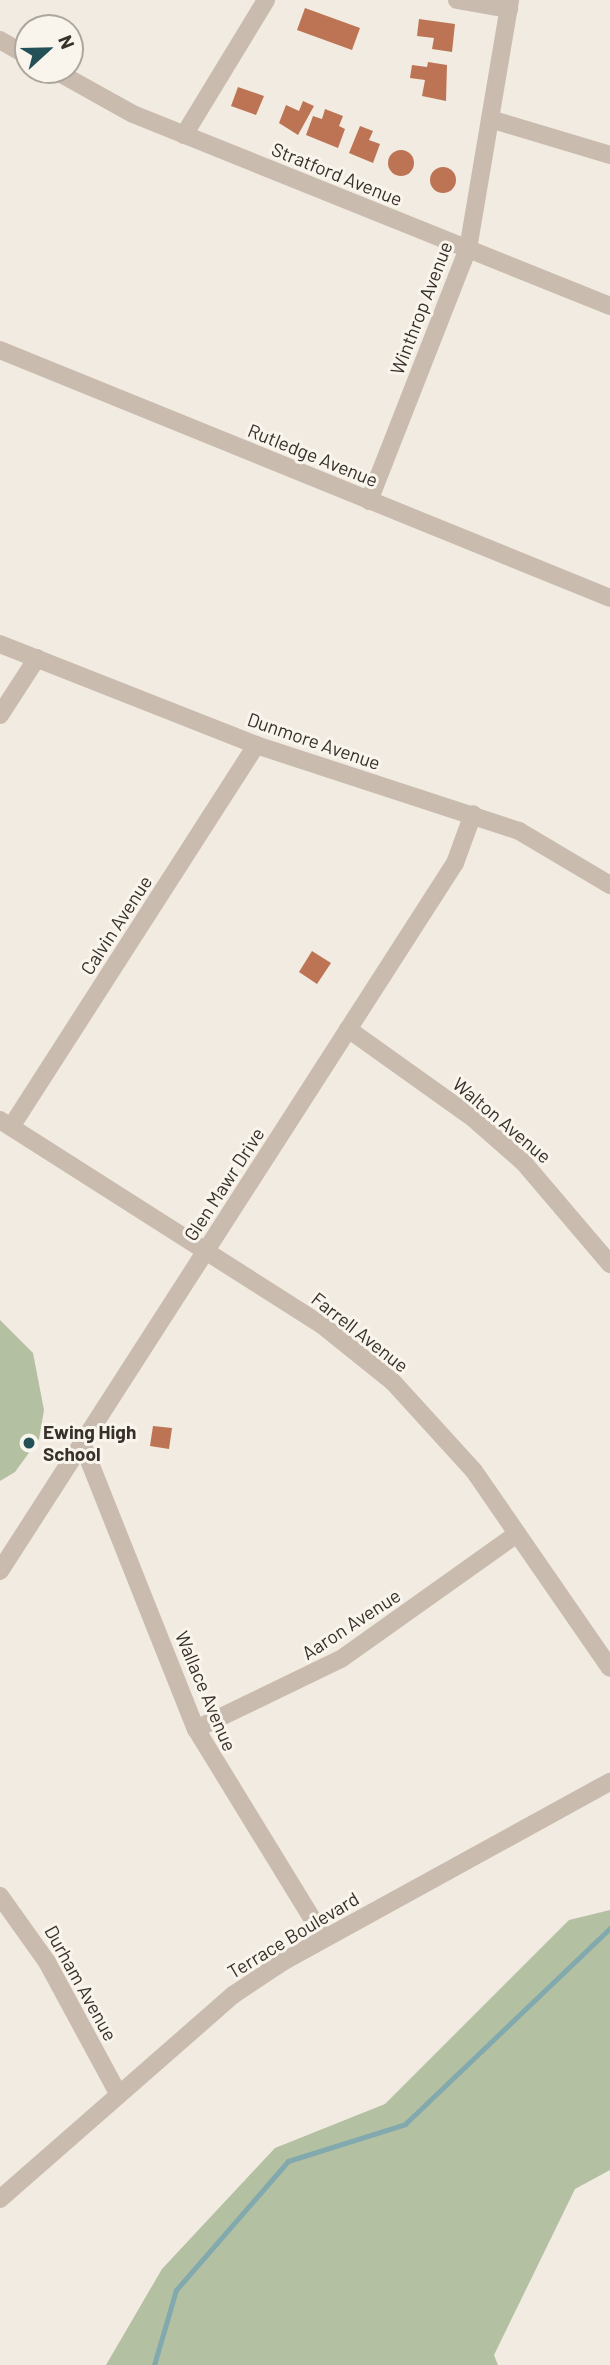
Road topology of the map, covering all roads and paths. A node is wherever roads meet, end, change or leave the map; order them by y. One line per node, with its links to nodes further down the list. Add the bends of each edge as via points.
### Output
1 (266, 0): 6 (street)
2 (457, 0): 3 (street)
3 (510, 5): 5 (street, Winthrop Avenue)
4 (82, 84): 6 (street, Stratford Avenue)
5 (490, 119): 7 (street); 8 (street, Winthrop Avenue)
6 (184, 135): 8 (street, Stratford Avenue)
7 (610, 155)
8 (468, 249): 9 (street, Stratford Avenue); 11 (street, Winthrop Avenue)
9 (610, 306)
10 (0, 350): 11 (street, Rutledge Avenue)
11 (369, 501): 12 (street, Rutledge Avenue)
12 (610, 598)
13 (0, 644): 14 (street, Dunmore Avenue)
14 (37, 658): 15 (street); 16 (street, Dunmore Avenue)
15 (0, 715)
16 (256, 745): 17 (street, Dunmore Avenue); 20 (street, Calvin Avenue)
17 (473, 814): 18 (street, Dunmore Avenue, via 558,850); 19 (street, Glen Mawr Drive, via 455,863)
18 (610, 885)
19 (348, 1029): 21 (street, Glen Mawr Drive); 22 (street, Walton Avenue, via 474,1119 524,1163)
20 (5, 1124): 21 (street, Farrell Avenue)
21 (205, 1251): 23 (street, Glen Mawr Drive); 24 (street, Farrell Avenue, via 322,1325 393,1382 474,1471)
22 (610, 1264)
23 (82, 1443): 25 (street, Glen Mawr Drive); 27 (street, Wallace Avenue)
24 (517, 1534): 26 (street, Farrell Avenue); 27 (street, Aaron Avenue, via 341,1659)
25 (0, 1572)
26 (610, 1668)
27 (196, 1728): 30 (street, Wallace Avenue)
28 (610, 1782): 30 (street, Terrace Boulevard)
29 (0, 1896): 31 (street, Durham Avenue, via 47,1962)
30 (324, 1938): 31 (street, Terrace Boulevard, via 233,1995)
31 (119, 2095): 32 (street, Terrace Boulevard)
32 (0, 2199)

